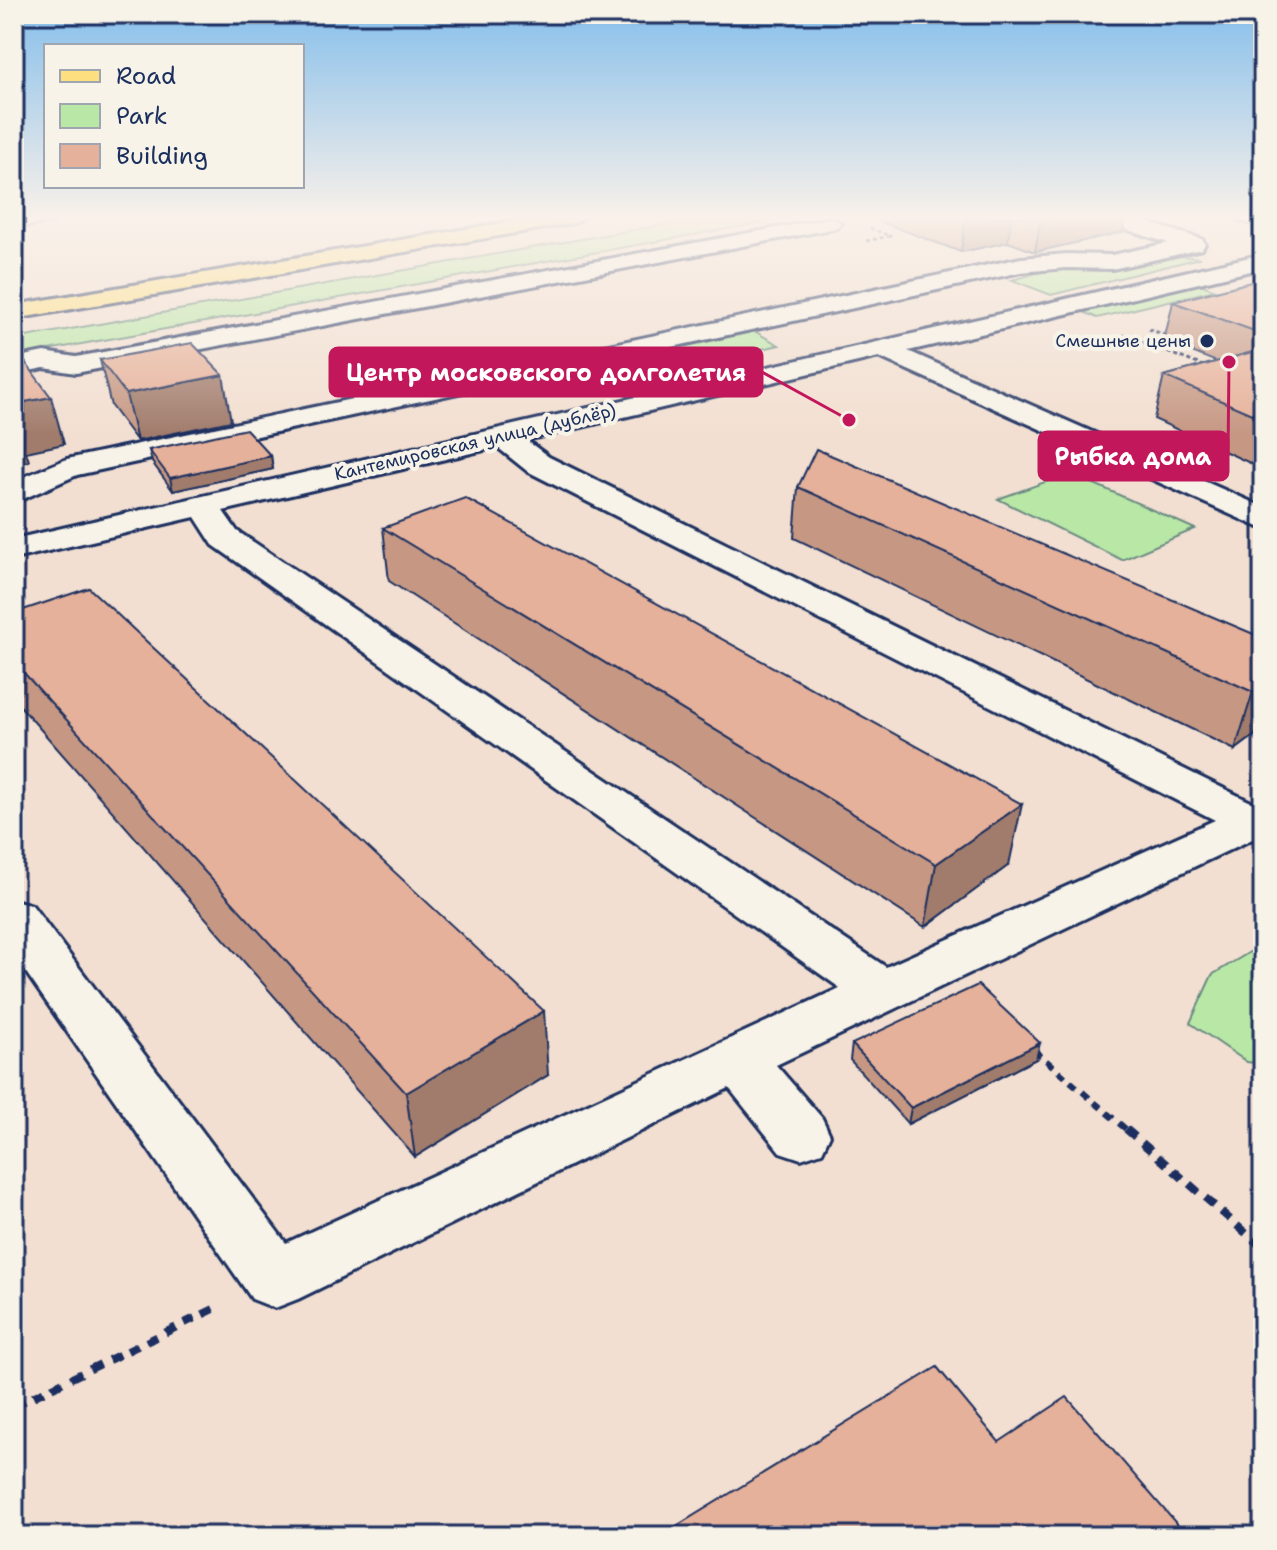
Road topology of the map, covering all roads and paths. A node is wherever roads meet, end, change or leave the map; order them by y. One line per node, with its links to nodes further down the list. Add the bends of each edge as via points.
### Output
1 (148, 289): 5 (main road)
2 (583, 289): 9 (street, via 92,386 76,365 44,360)
3 (904, 289): 11 (street, via 67,468)
4 (1144, 289): 7 (street, Кантемировская улица (дублёр))
5 (14, 312)
6 (1155, 348): 8 (path)
7 (884, 350): 10 (street, Кантемировская улица (дублёр)); 13 (street, via 997,394)
8 (1148, 350)
9 (14, 366)
10 (501, 435): 12 (street, Кантемировская улица (дублёр)); 15 (street, via 538,464)
11 (14, 493)
12 (203, 505): 14 (street, Кантемировская улица (дублёр)); 17 (street, via 225,538)
13 (1263, 519)
14 (14, 549)
15 (1258, 818): 17 (street)
16 (14, 917): 22 (street)
17 (883, 991): 19 (street)
18 (1029, 1046): 21 (path)
19 (737, 1058): 20 (street); 22 (street)
20 (801, 1135)
21 (1263, 1248)
22 (275, 1279): 23 (path)
23 (14, 1406)

